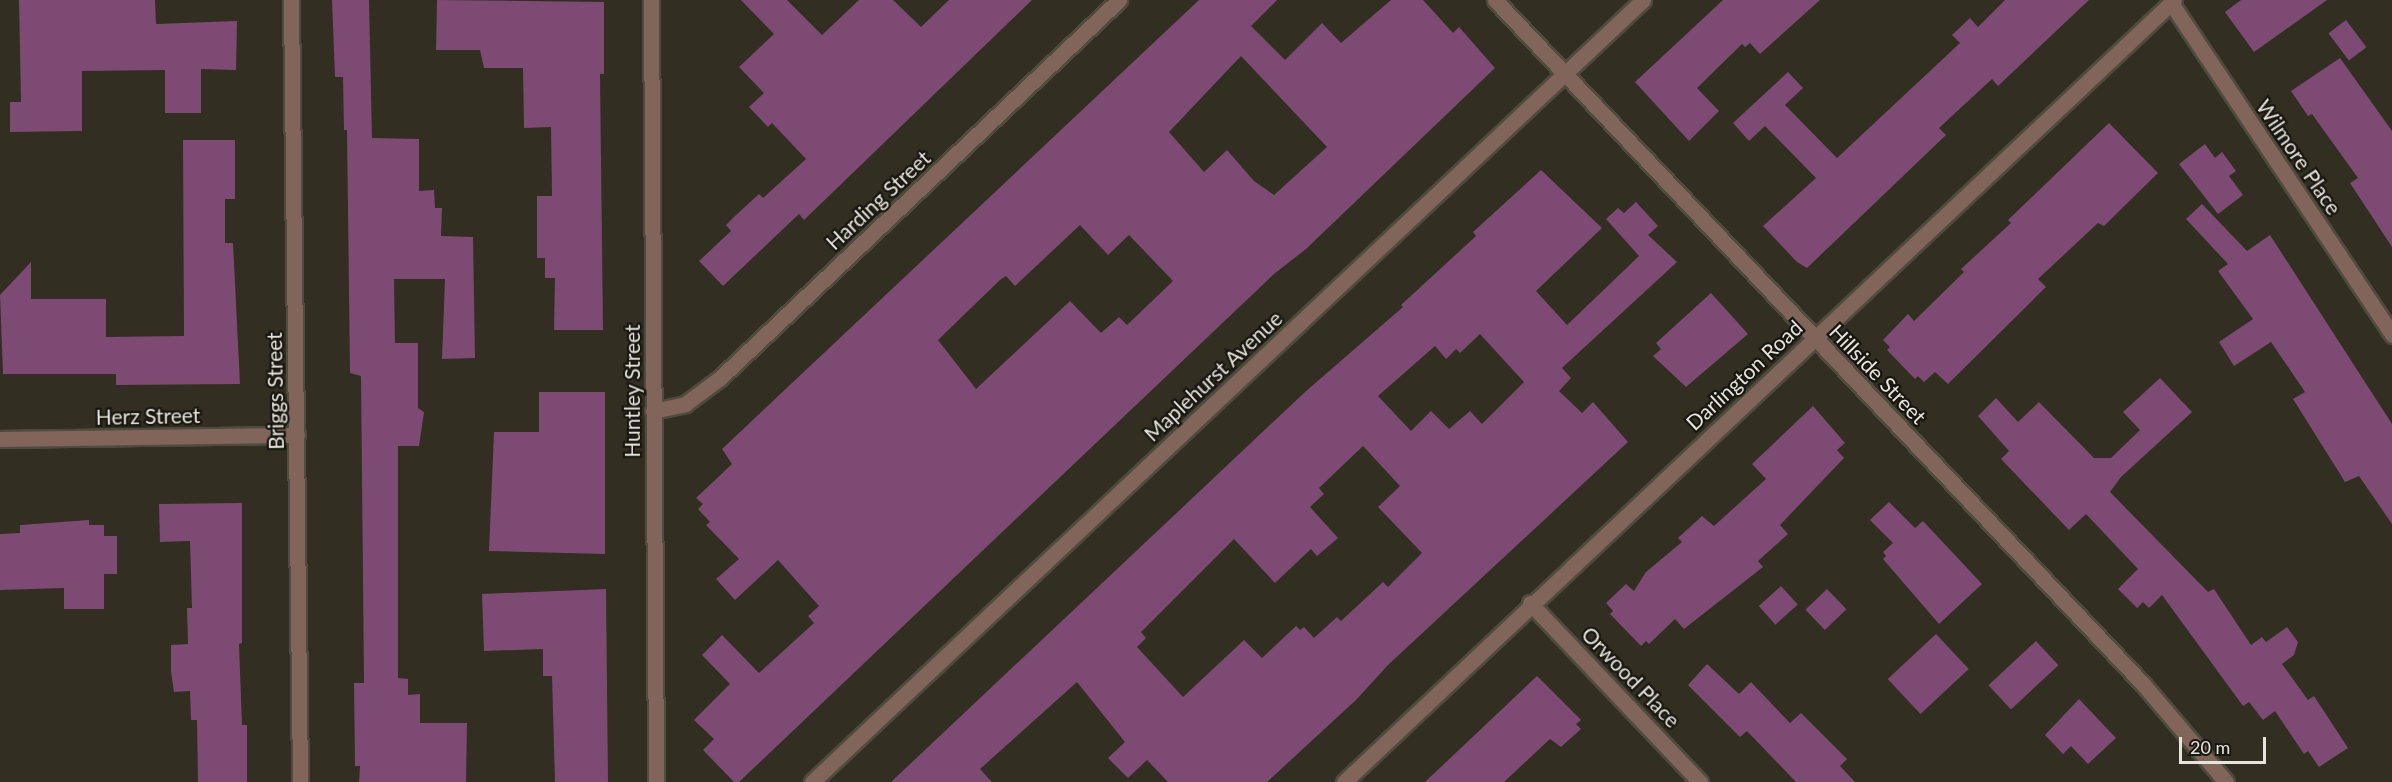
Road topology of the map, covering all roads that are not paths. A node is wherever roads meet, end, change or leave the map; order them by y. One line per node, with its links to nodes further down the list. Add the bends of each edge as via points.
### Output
1 (291, 0): 11 (street, Briggs Street)
2 (651, 0): 10 (street, Huntley Street)
3 (1119, 0): 10 (street, Harding Street, via 720,378 685,404)
4 (1495, 0): 7 (street, Hillside Street)
5 (1643, 0): 7 (street, Maplehurst Avenue)
6 (2172, 2): 8 (street, Wilmore Place); 9 (street, Darlington Road)
7 (1564, 74): 9 (street, Hillside Street); 16 (street, Maplehurst Avenue)
8 (2392, 334)
9 (1814, 337): 13 (street, Darlington Road); 19 (street, Hillside Street, via 2143,684)
10 (653, 411): 15 (street, Huntley Street)
11 (297, 435): 12 (street, Herz Street); 14 (street, Briggs Street)
12 (0, 439)
13 (1530, 603): 17 (street, Darlington Road); 18 (street, Orwood Place)
14 (300, 782)
15 (656, 782)
16 (812, 782)
17 (1344, 782)
18 (1700, 782)
19 (2226, 782)

